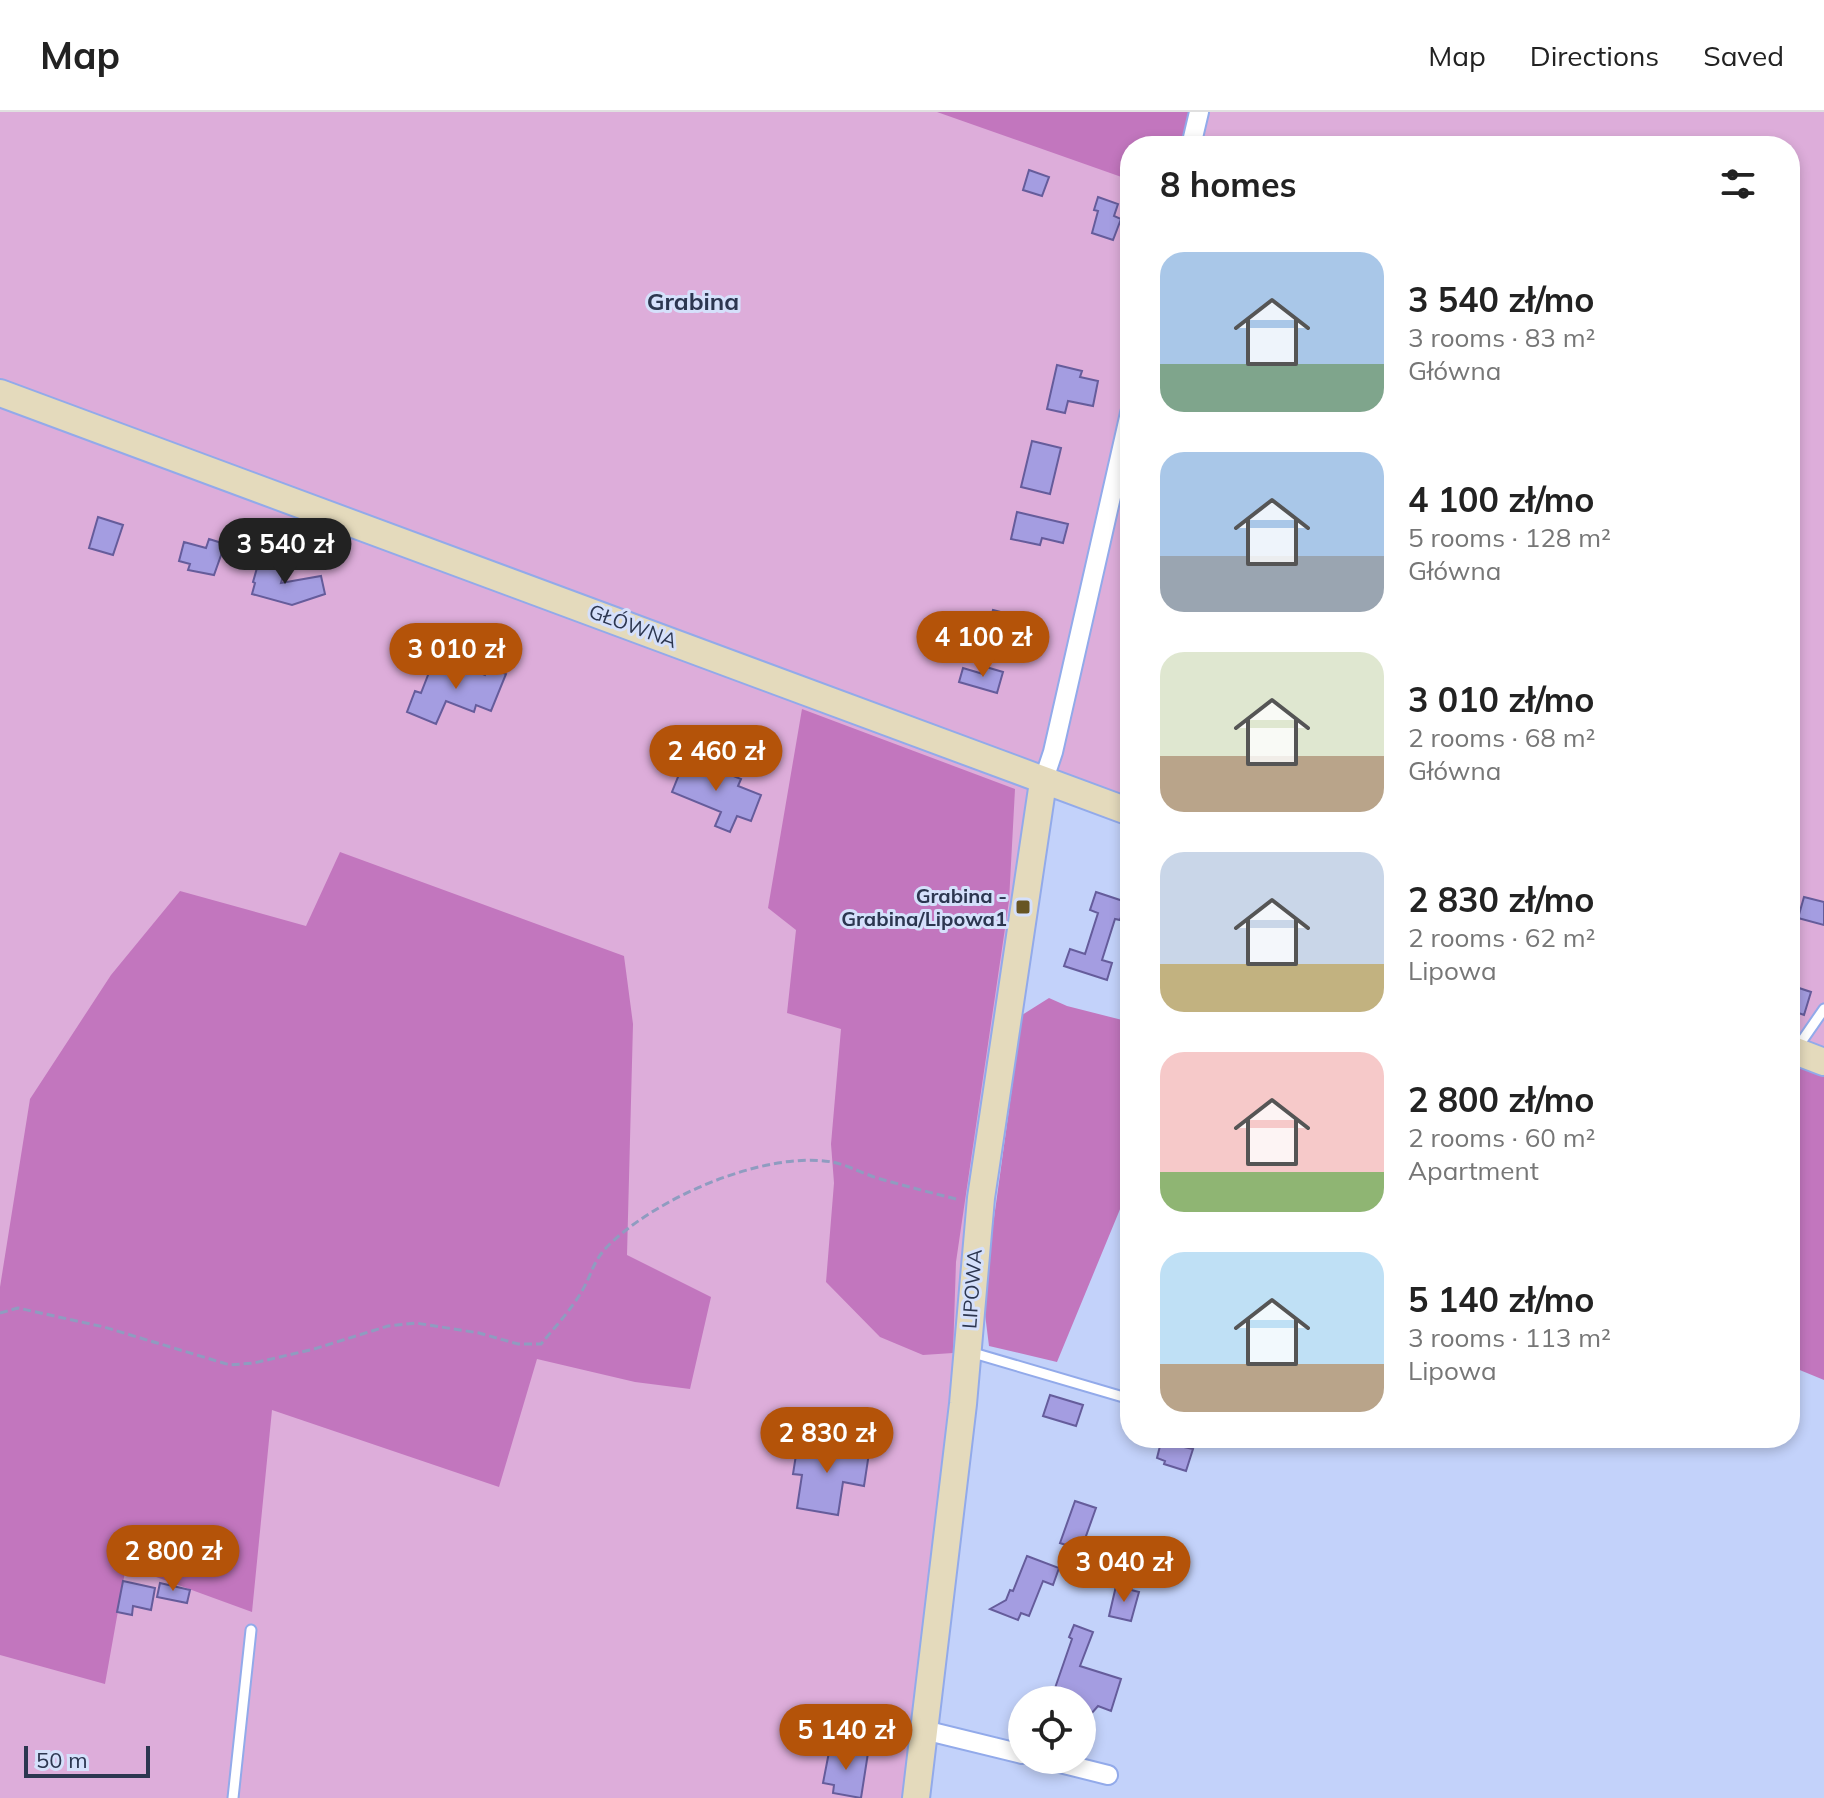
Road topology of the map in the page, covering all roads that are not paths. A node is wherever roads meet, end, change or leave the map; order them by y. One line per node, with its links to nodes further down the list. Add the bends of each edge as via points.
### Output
1 (1199, 112): 2 (street)
2 (1193, 136)
3 (0, 393): 5 (street, GŁÓWNA)
4 (1120, 457): 5 (street)
5 (1043, 782): 6 (street, GŁÓWNA); 11 (street, LIPOWA, via 981,1198)
6 (1120, 809)
7 (1824, 1009): 8 (lane)
8 (1800, 1041)
9 (1800, 1053): 10 (street)
10 (1824, 1062)
11 (967, 1351): 12 (lane); 14 (street, LIPOWA)
12 (1120, 1396)
13 (251, 1630): 18 (lane)
14 (924, 1730): 15 (street); 19 (street, LIPOWA)
15 (1008, 1751)
16 (1096, 1772): 17 (street)
17 (1108, 1775)
18 (233, 1798)
19 (916, 1798)

